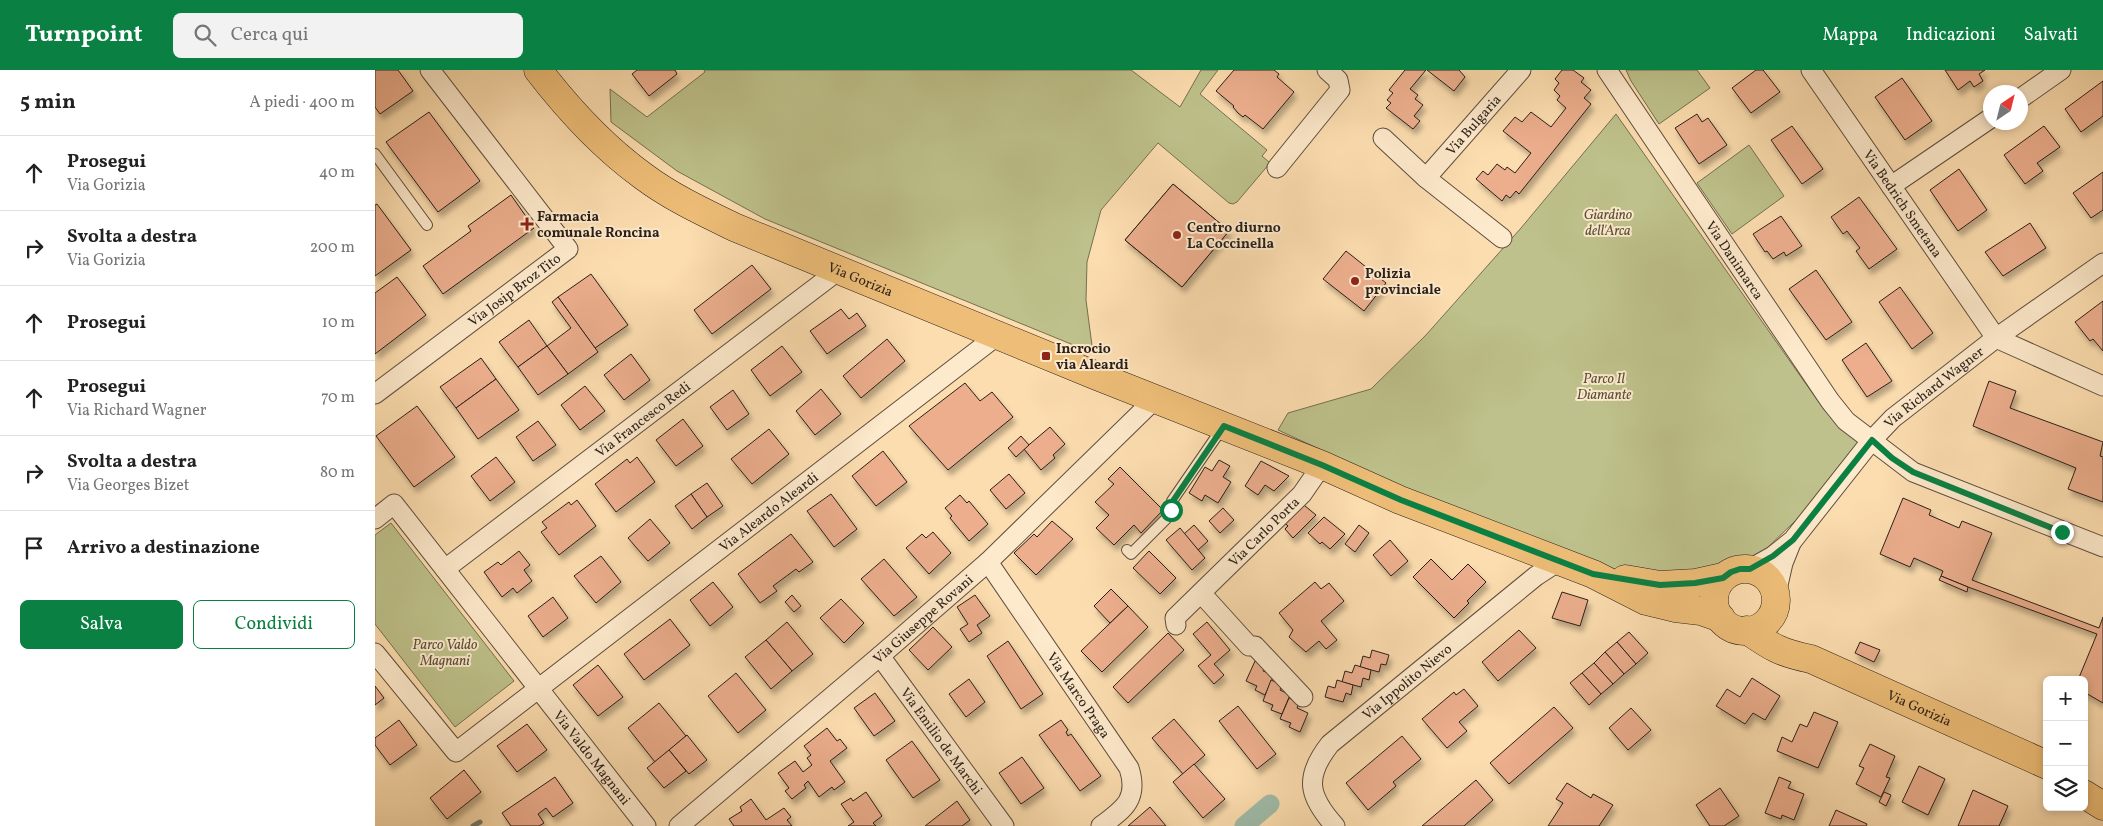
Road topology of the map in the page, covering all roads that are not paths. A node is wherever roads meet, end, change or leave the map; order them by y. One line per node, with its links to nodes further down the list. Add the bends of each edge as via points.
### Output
1 (430, 70): 24 (street, Via Josip Broz Tito, via 568,249)
2 (538, 70): 20 (main road, Via Gorizia, via 556,94 600,139 643,176 690,206 725,223)
3 (1327, 70): 14 (street, via 1338,80 1340,90)
4 (1521, 70): 15 (street, Via Bulgaria)
5 (1607, 70): 10 (street, Via Danimarca)
6 (1615, 70): 10 (street)
7 (1811, 70): 16 (street, Via Bedrich Smetana)
8 (2061, 70): 9 (street)
9 (2028, 93)
10 (1623, 95): 27 (street, Via Danimarca, via 1830,401 1846,421)
11 (1983, 123): 16 (street)
12 (1383, 138): 15 (street)
13 (375, 154): 17 (lane)
14 (1277, 168)
15 (1426, 178): 18 (street)
16 (1891, 186): 22 (street, Via Bedrich Smetana)
17 (427, 225)
18 (1502, 238)
19 (2103, 263): 22 (street, Via Richard Wagner)
20 (839, 270): 21 (main road, Via Gorizia); 35 (street, Via Francesco Redi)
21 (997, 335): 25 (main road, Via Gorizia); 47 (street, Via Aleardo Aleardi)
22 (1996, 338): 23 (street); 27 (street, Via Richard Wagner, via 1893,418)
23 (2103, 386)
24 (375, 394)
25 (1155, 399): 26 (main road, Via Gorizia); 34 (street, Via Giuseppe Rovani)
26 (1224, 426): 28 (main road, Via Gorizia); 32 (lane, via 1173,501 1168,517 1131,554)
27 (1872, 440): 30 (street, Via Richard Wagner); 31 (street, Via Danimarca, via 1913,472)
28 (1322, 465): 33 (main road, Via Gorizia, via 1401,500); 39 (street, Via Carlo Porta, via 1301,494)
29 (375, 518): 35 (street, via 394,504)
30 (1793, 540): 36 (street, Via Richard Wagner); 40 (street, Via Richard Wagner, via 1783,562)
31 (2103, 548)
32 (1127, 550)
33 (1559, 561): 37 (main road, Via Gorizia); 58 (street, Via Ippolito Nievo, via 1536,576 1331,744 1318,761 1311,782 1315,800)
34 (988, 562): 45 (street, Via Giuseppe Rovani); 57 (street, Via Marco Praga, via 1129,768 1132,786 1128,803)
35 (445, 569): 47 (street)
36 (1750, 569): 38 (main road, via 1740,569); 40 (main road, via 1767,577 1773,585)
37 (1593, 574): 38 (main road, Via Gorizia, via 1660,585); 41 (main road, Via Gorizia, via 1646,601)
38 (1723, 578): 41 (main road, via 1714,595 1714,605)
39 (1201, 593): 42 (street, Via Carlo Porta, via 1175,618); 48 (street, via 1249,646 1255,646)
40 (1775, 603): 43 (main road, via 1768,621 1761,627); 46 (main road, Via Gorizia, via 1788,635)
41 (1721, 618): 43 (main road, via 1732,628)
42 (1176, 625)
43 (1747, 630): 46 (main road, Via Gorizia, via 1787,654)
44 (375, 653): 47 (street, Via Aleardo Aleardi, via 456,752)
45 (880, 656): 55 (street, Via Giuseppe Rovani); 56 (street, Via Emilio de Marchi)
46 (1811, 659): 49 (main road, Via Gorizia)
47 (539, 688): 54 (street, Via Valdo Magnani)
48 (1303, 697)
49 (2040, 764)
50 (2088, 783): 51 (main road)
51 (2103, 790)
52 (2088, 797): 53 (main road)
53 (2103, 806)
54 (646, 826)
55 (679, 826)
56 (1004, 826)
57 (1101, 826)
58 (1335, 826)

